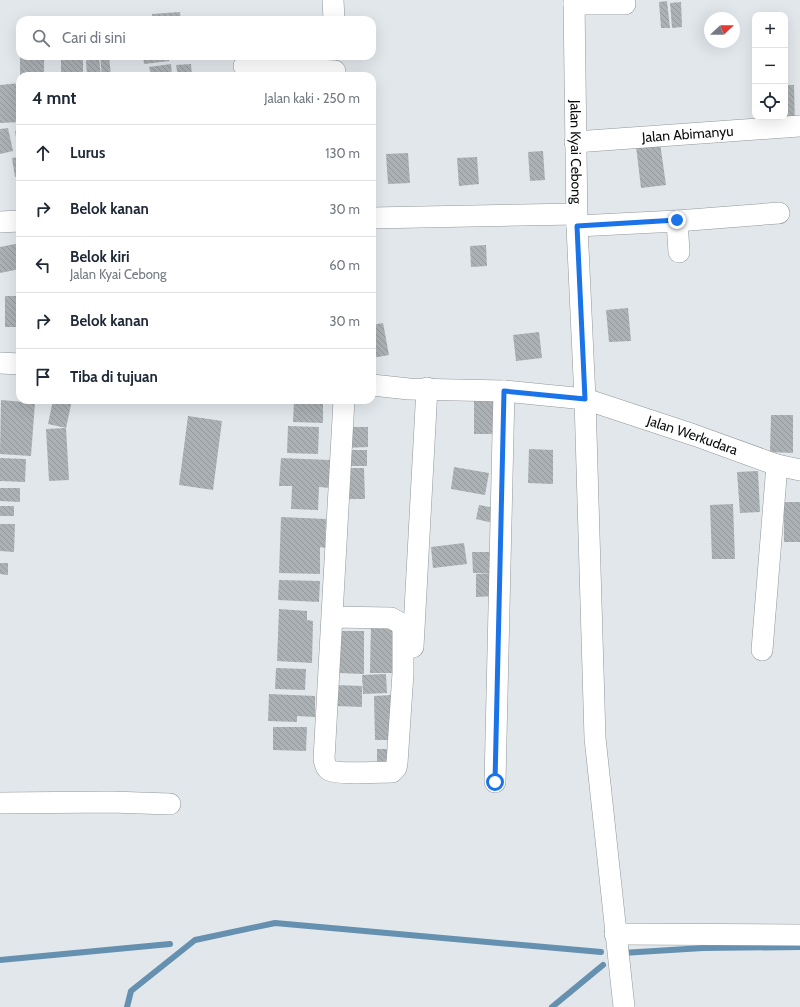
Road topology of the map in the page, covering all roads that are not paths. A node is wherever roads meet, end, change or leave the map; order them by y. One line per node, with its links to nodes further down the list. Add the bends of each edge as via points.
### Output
1 (333, 0): 4 (street)
2 (574, 2): 3 (street); 8 (street, Jalan Kyai Cebong)
3 (626, 4)
4 (334, 16)
5 (244, 66): 6 (street)
6 (335, 68)
7 (800, 126): 8 (street, Jalan Abimanyu)
8 (575, 142): 11 (street, Jalan Kyai Cebong)
9 (780, 213): 12 (street)
10 (376, 218): 11 (street)
11 (577, 220): 12 (street); 21 (street, Jalan Kyai Cebong)
12 (677, 220): 15 (street)
13 (16, 221): 14 (street)
14 (0, 222)
15 (679, 252)
16 (0, 363): 17 (street)
17 (16, 364)
18 (376, 385): 19 (street, Jalan Werkudara)
19 (428, 388): 20 (street, Jalan Werkudara); 27 (street)
20 (504, 391): 21 (street, Jalan Werkudara); 28 (street)
21 (585, 399): 23 (street, Jalan Werkudara); 31 (street, Jalan Kyai Cebong, via 595,738)
22 (344, 404): 25 (street)
23 (777, 465): 24 (street, Jalan Werkudara); 26 (street)
24 (800, 470)
25 (332, 617): 25 (street, via 325,765 333,771 392,772 397,763 403,673 400,623 392,618)
26 (762, 650)
27 (406, 772)
28 (495, 782)
29 (0, 804): 30 (street)
30 (170, 804)
31 (615, 934): 32 (street); 33 (street, Jalan Kyai Cebong)
32 (800, 935)
33 (624, 1007)

